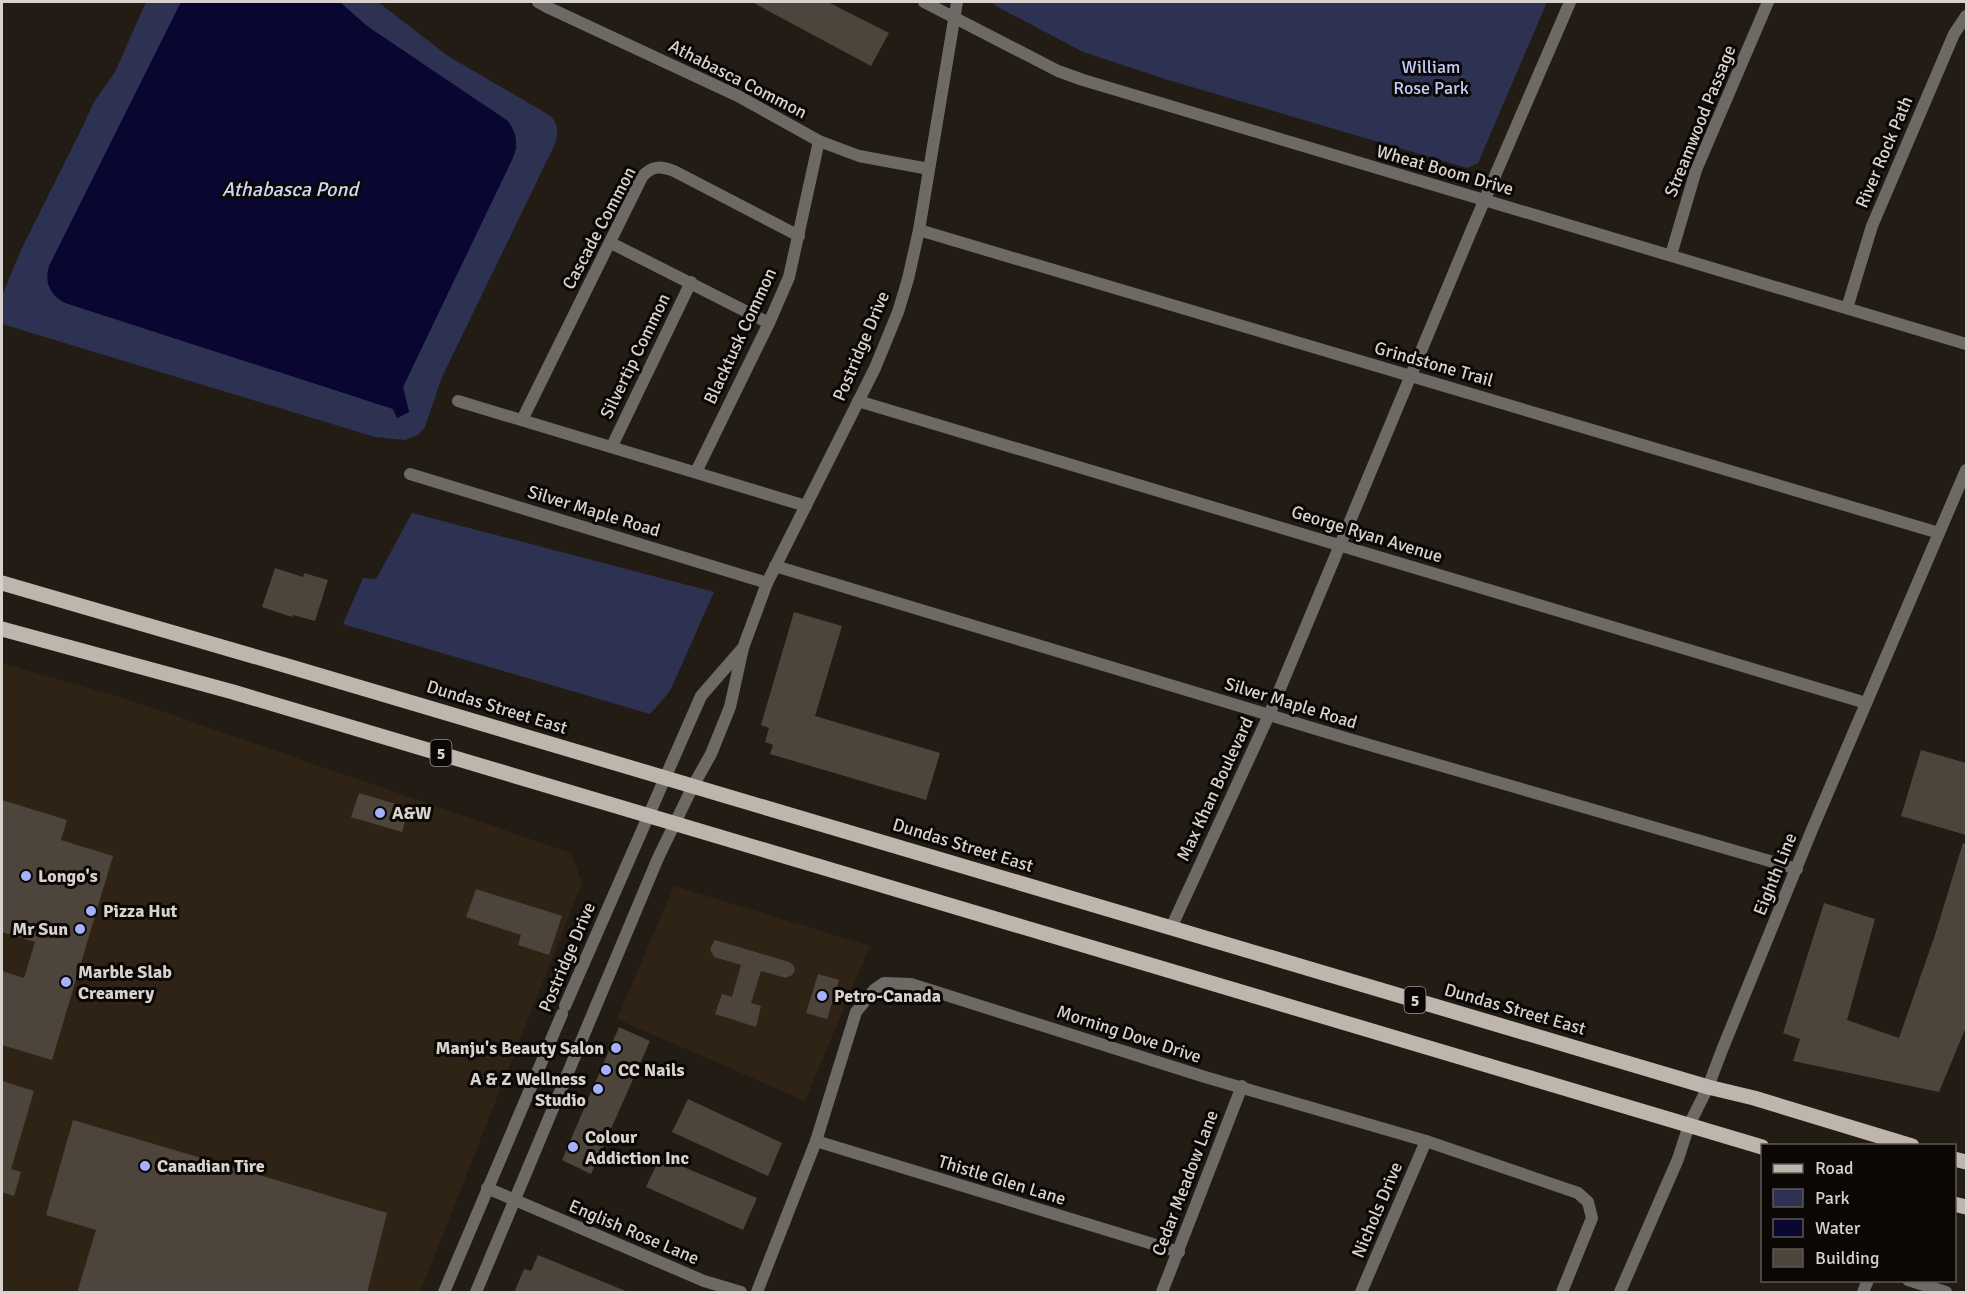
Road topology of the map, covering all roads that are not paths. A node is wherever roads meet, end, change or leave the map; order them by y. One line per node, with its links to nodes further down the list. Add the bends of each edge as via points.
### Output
1 (538, 2): 8 (street, Athabasca Common, via 738,96)
2 (924, 2): 7 (street, Wheat Boom Drive)
3 (957, 2): 7 (street, Postridge Drive)
4 (1570, 2): 10 (street, Max Khan Boulevard)
5 (1768, 2): 14 (street, Streamwood Passage, via 1696,170)
6 (1966, 16): 16 (street, River Rock Path, via 1954,34 1881,206)
7 (954, 17): 9 (street, Postridge Drive); 10 (street, Wheat Boom Drive, via 1083,80)
8 (819, 141): 9 (street, Athabasca Common, via 859,156); 12 (street, Blacktusk Common)
9 (929, 169): 11 (street, Postridge Drive)
10 (1485, 200): 14 (street, Wheat Boom Drive); 19 (street, Max Khan Boulevard)
11 (919, 230): 19 (street, Grindstone Trail); 21 (street, Postridge Drive, via 898,312)
12 (799, 236): 13 (street, Cascade Common, via 695,181 655,167 642,177); 17 (street, Blacktusk Common, via 789,278)
13 (611, 243): 15 (street); 22 (street, Cascade Common)
14 (1671, 255): 16 (street, Wheat Boom Drive)
15 (691, 282): 17 (street); 23 (street, Silvertip Common)
16 (1847, 308): 18 (street, Wheat Boom Drive)
17 (769, 323): 25 (street, Blacktusk Common)
18 (1966, 344)
19 (1411, 375): 28 (street, Grindstone Trail); 29 (street, Max Khan Boulevard)
20 (458, 401): 22 (street)
21 (858, 401): 27 (street, Postridge Drive); 29 (street, George Ryan Avenue)
22 (522, 420): 23 (street)
23 (612, 446): 25 (street)
24 (1966, 470): 28 (street, Eighth Line)
25 (696, 472): 27 (street)
26 (410, 474): 32 (street, Silver Maple Road)
27 (806, 506): 30 (street, Postridge Drive)
28 (1940, 533): 35 (street, Eighth Line)
29 (1341, 544): 35 (street, George Ryan Avenue); 36 (street, Max Khan Boulevard)
30 (775, 566): 32 (street, Postridge Drive); 36 (street, Silver Maple Road)
31 (2, 583): 37 (main road, Dundas Street East / 5)
32 (767, 583): 34 (street, Postridge Drive)
33 (2, 629): 39 (main road, 5, via 185,678)
34 (742, 648): 37 (street, Postridge Drive, via 701,696); 38 (street, Postridge Drive, via 730,707)
35 (1866, 703): 41 (street, Eighth Line)
36 (1269, 715): 41 (street, Silver Maple Road); 42 (street, Max Khan Boulevard)
37 (665, 778): 38 (main road, Dundas Street East / 5); 39 (street, Postridge Drive)
38 (693, 786): 40 (street, Postridge Drive); 42 (main road, Dundas Street East / 5)
39 (649, 815): 40 (main road, 5); 50 (street, Postridge Drive)
40 (676, 823): 45 (main road, 5); 51 (street, Postridge Drive)
41 (1797, 869): 44 (street, Eighth Line)
42 (1171, 928): 44 (main road, Dundas Street East / 5)
43 (1242, 1086): 46 (street, Morning Dove Drive, via 911,984 884,984 856,1012); 47 (street, Morning Dove Drive); 52 (street, Cedar Meadow Lane)
44 (1708, 1088): 45 (street, Eighth Line); 48 (main road, Dundas Street East / 5)
45 (1689, 1125): 49 (main road, 5); 61 (street, Eighth Line)
46 (816, 1141): 52 (street, Thistle Glen Lane); 57 (street, Morning Dove Drive)
47 (1426, 1141): 59 (street, Nichols Drive); 60 (street, Morning Dove Drive, via 1578,1193 1588,1202 1592,1218)
48 (1905, 1144)
49 (1761, 1147)
50 (487, 1188): 51 (street, English Rose Lane); 54 (street, Postridge Drive)
51 (515, 1200): 55 (street, Postridge Drive); 56 (street, English Rose Lane)
52 (1179, 1252): 58 (street, Cedar Meadow Lane)
53 (1911, 1282): 62 (street)
54 (444, 1293)
55 (476, 1293)
56 (741, 1293)
57 (758, 1293)
58 (1162, 1293)
59 (1362, 1293)
60 (1562, 1293)
61 (1620, 1293)
62 (1946, 1293)

